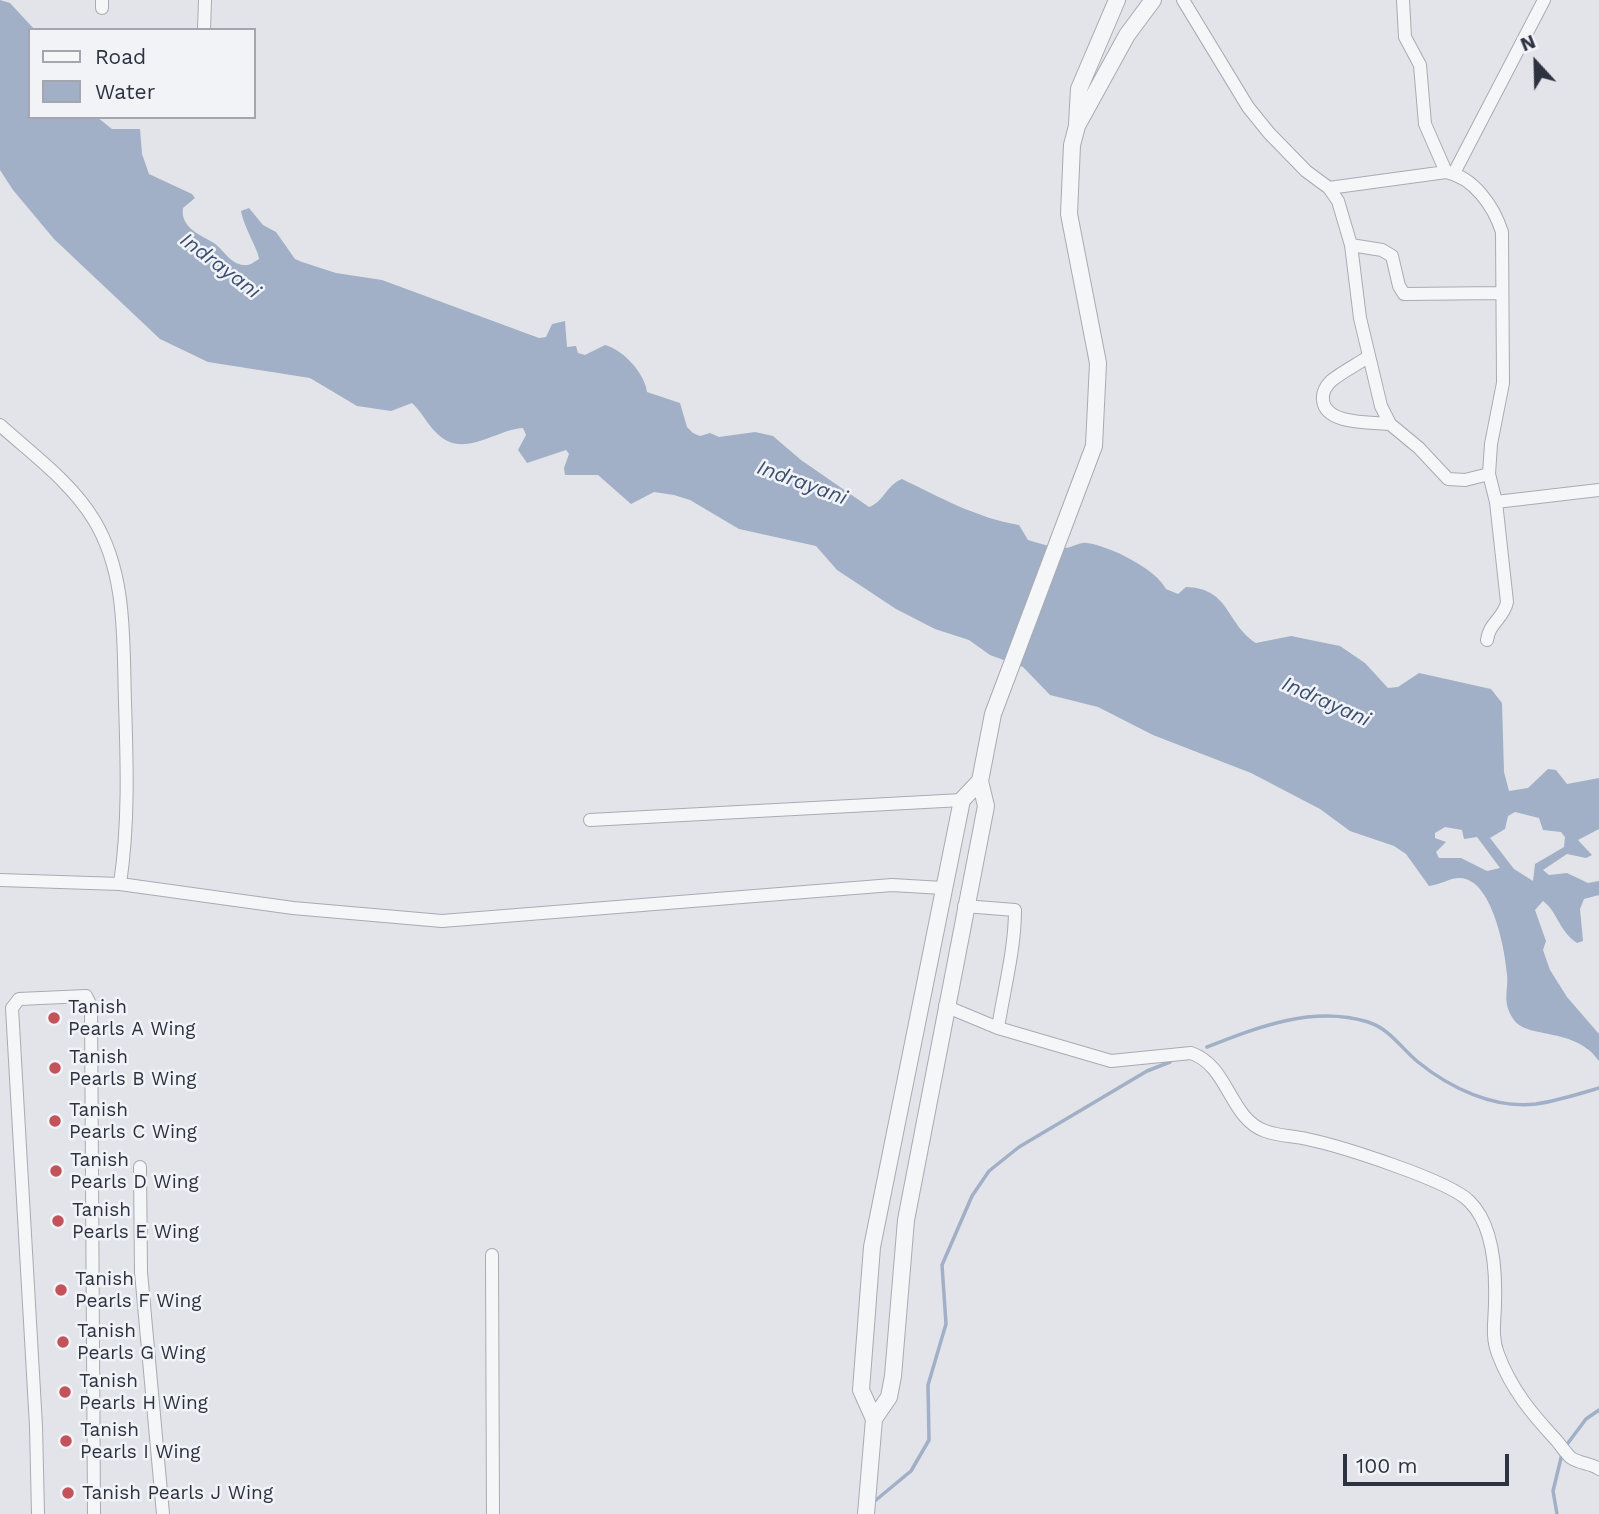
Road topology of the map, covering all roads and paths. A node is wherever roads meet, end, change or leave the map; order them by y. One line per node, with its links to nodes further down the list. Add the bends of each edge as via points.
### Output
1 (205, 0): 7 (street)
2 (1117, 0): 8 (street, via 1079,89)
3 (1153, 0): 8 (street, via 1127,34)
4 (1183, 0): 10 (street, via 1269,133)
5 (1403, 0): 9 (street, via 1405,37 1420,65 1425,124)
6 (1544, 0): 9 (street)
7 (204, 28)
8 (1077, 126): 20 (street, via 1069,214 1098,363 1094,446 993,714)
9 (1450, 173): 10 (street); 12 (street, via 1489,201 1497,216 1502,232)
10 (1329, 188): 11 (street, via 1338,201)
11 (1351, 245): 12 (street, via 1392,256 1404,294); 13 (street)
12 (1502, 293): 16 (street, via 1503,383 1490,444)
13 (1368, 357): 14 (street); 14 (street, via 1331,381 1323,402 1336,416)
14 (1390, 424): 16 (street, via 1448,480)
15 (0, 425): 24 (street, via 83,503 108,550 117,581 128,793)
16 (1489, 474): 18 (street)
17 (1599, 490): 18 (street)
18 (1496, 502): 19 (street, via 1507,602)
19 (1487, 640)
20 (980, 781): 21 (street); 26 (street, via 986,807)
21 (962, 800): 22 (street); 25 (street)
22 (590, 820)
23 (0, 880): 24 (street)
24 (120, 884): 25 (street, via 293,908 442,921 892,885)
25 (943, 888): 31 (street, via 872,1247 861,1390)
26 (964, 906): 27 (street); 28 (street, via 1015,910 1015,936)
27 (945, 1006): 28 (street); 31 (street, via 906,1220 891,1387)
28 (998, 1028): 32 (street, via 1111,1060 1191,1053 1202,1057 1212,1064 1255,1126 1266,1132 1364,1156 1468,1200 1481,1216 1488,1239 1495,1342 1503,1364 1528,1412 1571,1458)
29 (139, 1167): 35 (street, via 141,1272)
30 (492, 1255): 36 (street)
31 (874, 1419): 37 (street)
32 (1599, 1469)
33 (38, 1514): 34 (street, via 12,1008 19,999 86,996 91,1006)
34 (94, 1514)
35 (163, 1514)
36 (493, 1514)
37 (866, 1514)

